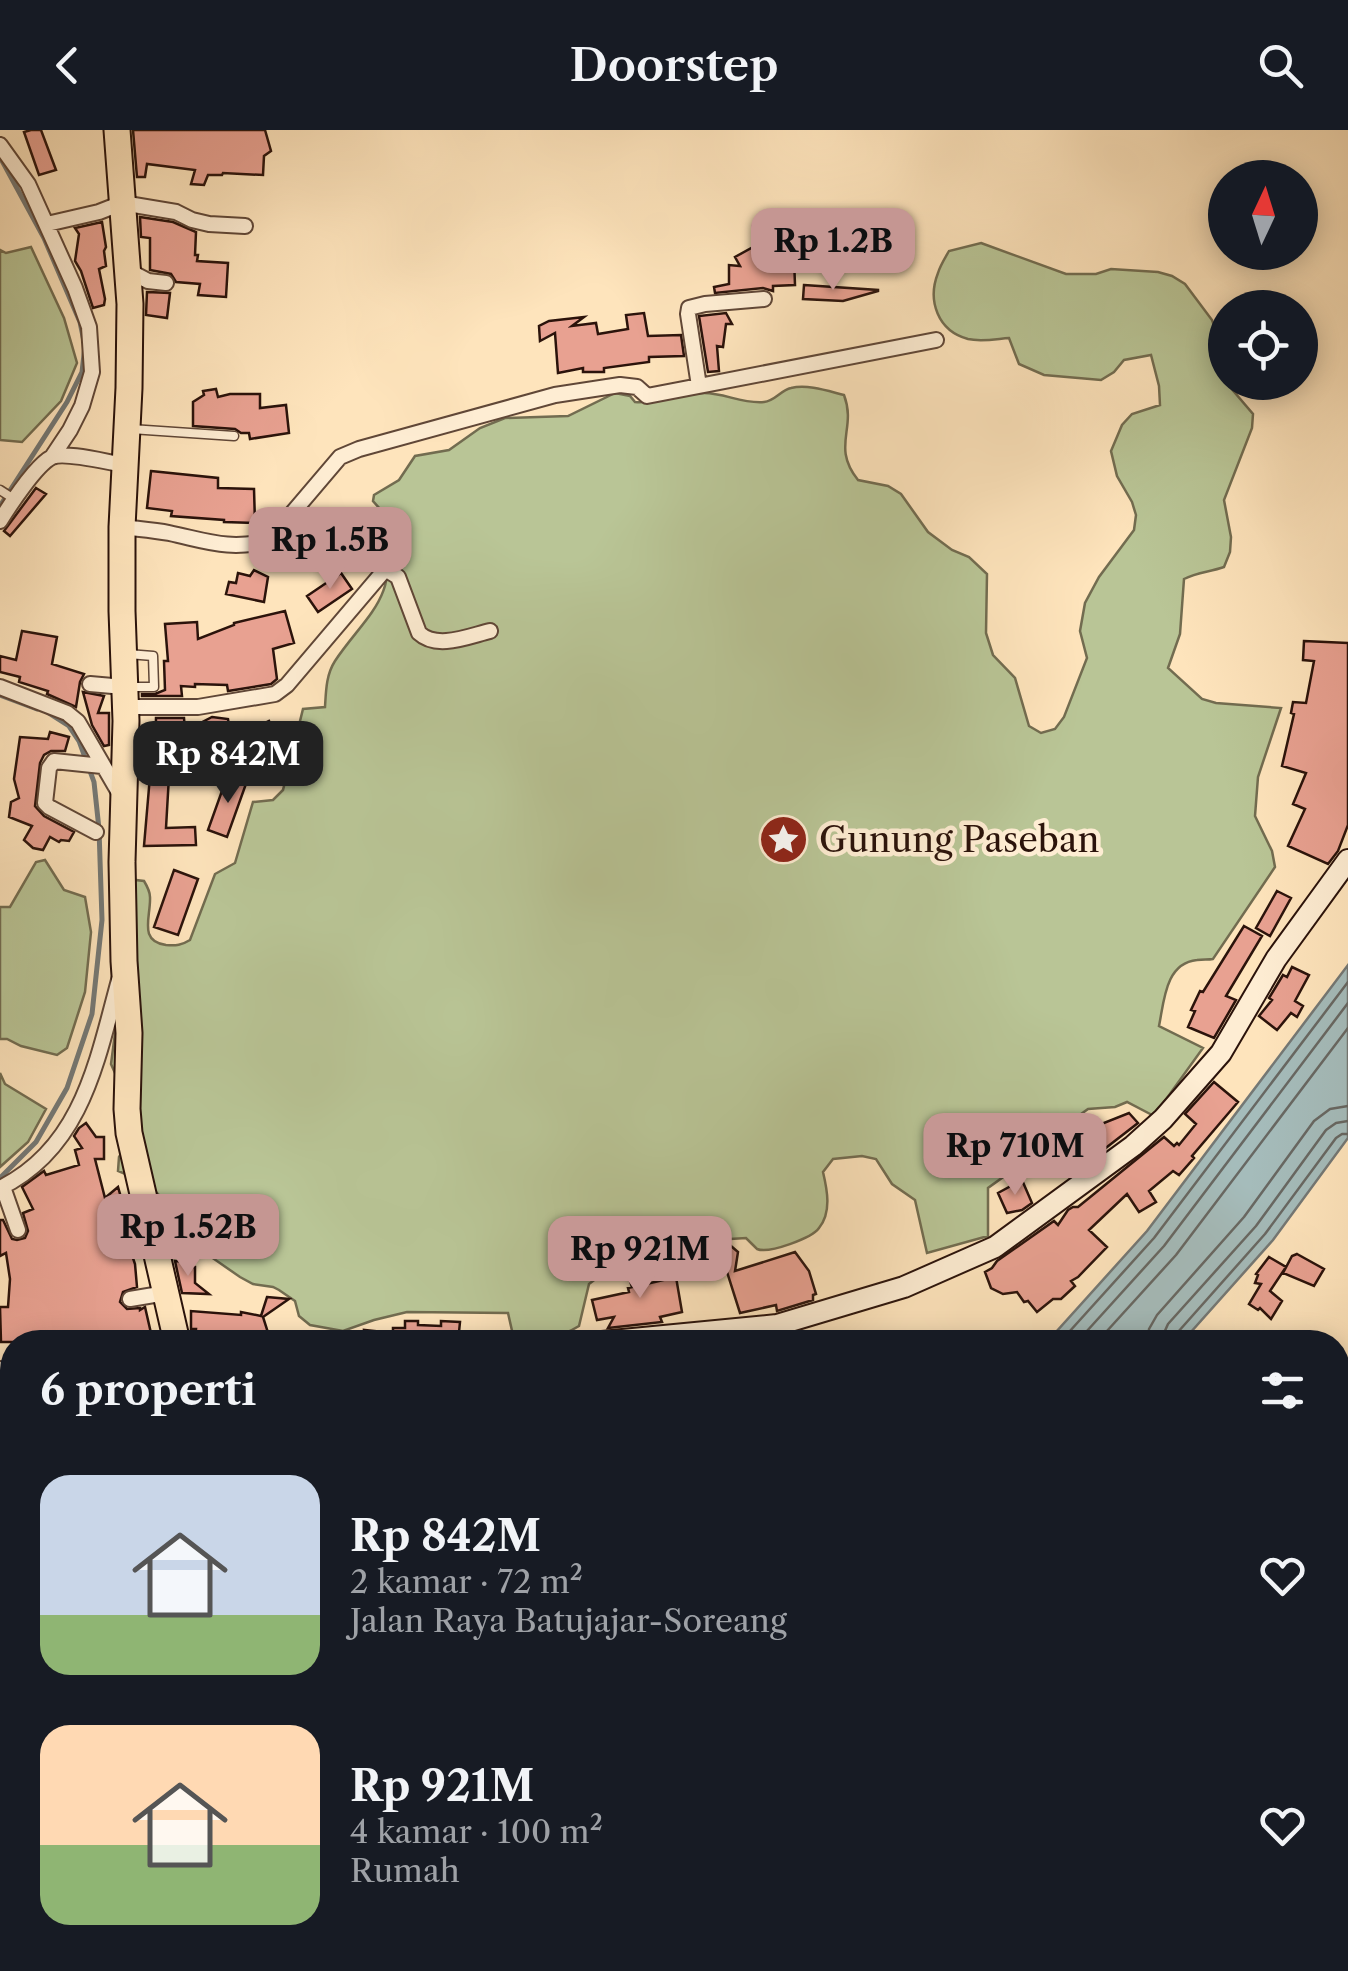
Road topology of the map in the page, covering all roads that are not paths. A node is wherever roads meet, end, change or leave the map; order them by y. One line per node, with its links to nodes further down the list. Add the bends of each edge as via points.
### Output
1 (117, 130): 3 (highway)
2 (0, 145): 4 (street)
3 (122, 203): 4 (street); 5 (street); 6 (highway)
4 (47, 224): 13 (street, via 89,327 92,353 82,406)
5 (245, 226)
6 (128, 271): 7 (street); 11 (highway)
7 (166, 283)
8 (764, 300): 10 (street, via 689,308)
9 (936, 340): 10 (street)
10 (699, 386): 18 (street, via 647,396 620,384 555,395 359,449 340,457)
11 (127, 429): 12 (lane); 14 (highway)
12 (234, 436)
13 (52, 457): 14 (street); 15 (street)
14 (126, 465): 17 (highway)
15 (6, 494): 16 (street)
16 (0, 521)
17 (122, 526): 18 (street, via 210,544); 23 (highway)
18 (271, 542): 19 (street, via 352,540 368,546)
19 (388, 570): 20 (street, via 426,640); 23 (street, via 274,694 198,707)
20 (490, 631)
21 (90, 684): 23 (street)
22 (0, 686): 24 (street, via 78,722)
23 (125, 697): 25 (highway)
24 (92, 764): 25 (street); 26 (street, via 54,760 46,803)
25 (124, 801): 28 (highway)
26 (96, 832)
27 (1348, 860): 34 (street, via 1276,959 1220,1053 1163,1120 1118,1158 995,1248 904,1287 777,1325)
28 (124, 961): 29 (street, via 82,1101 31,1172); 31 (highway, via 129,1133)
29 (2, 1188): 30 (street)
30 (18, 1230)
31 (166, 1293): 32 (street); 33 (highway)
32 (130, 1299)
33 (174, 1330)
34 (726, 1330)

